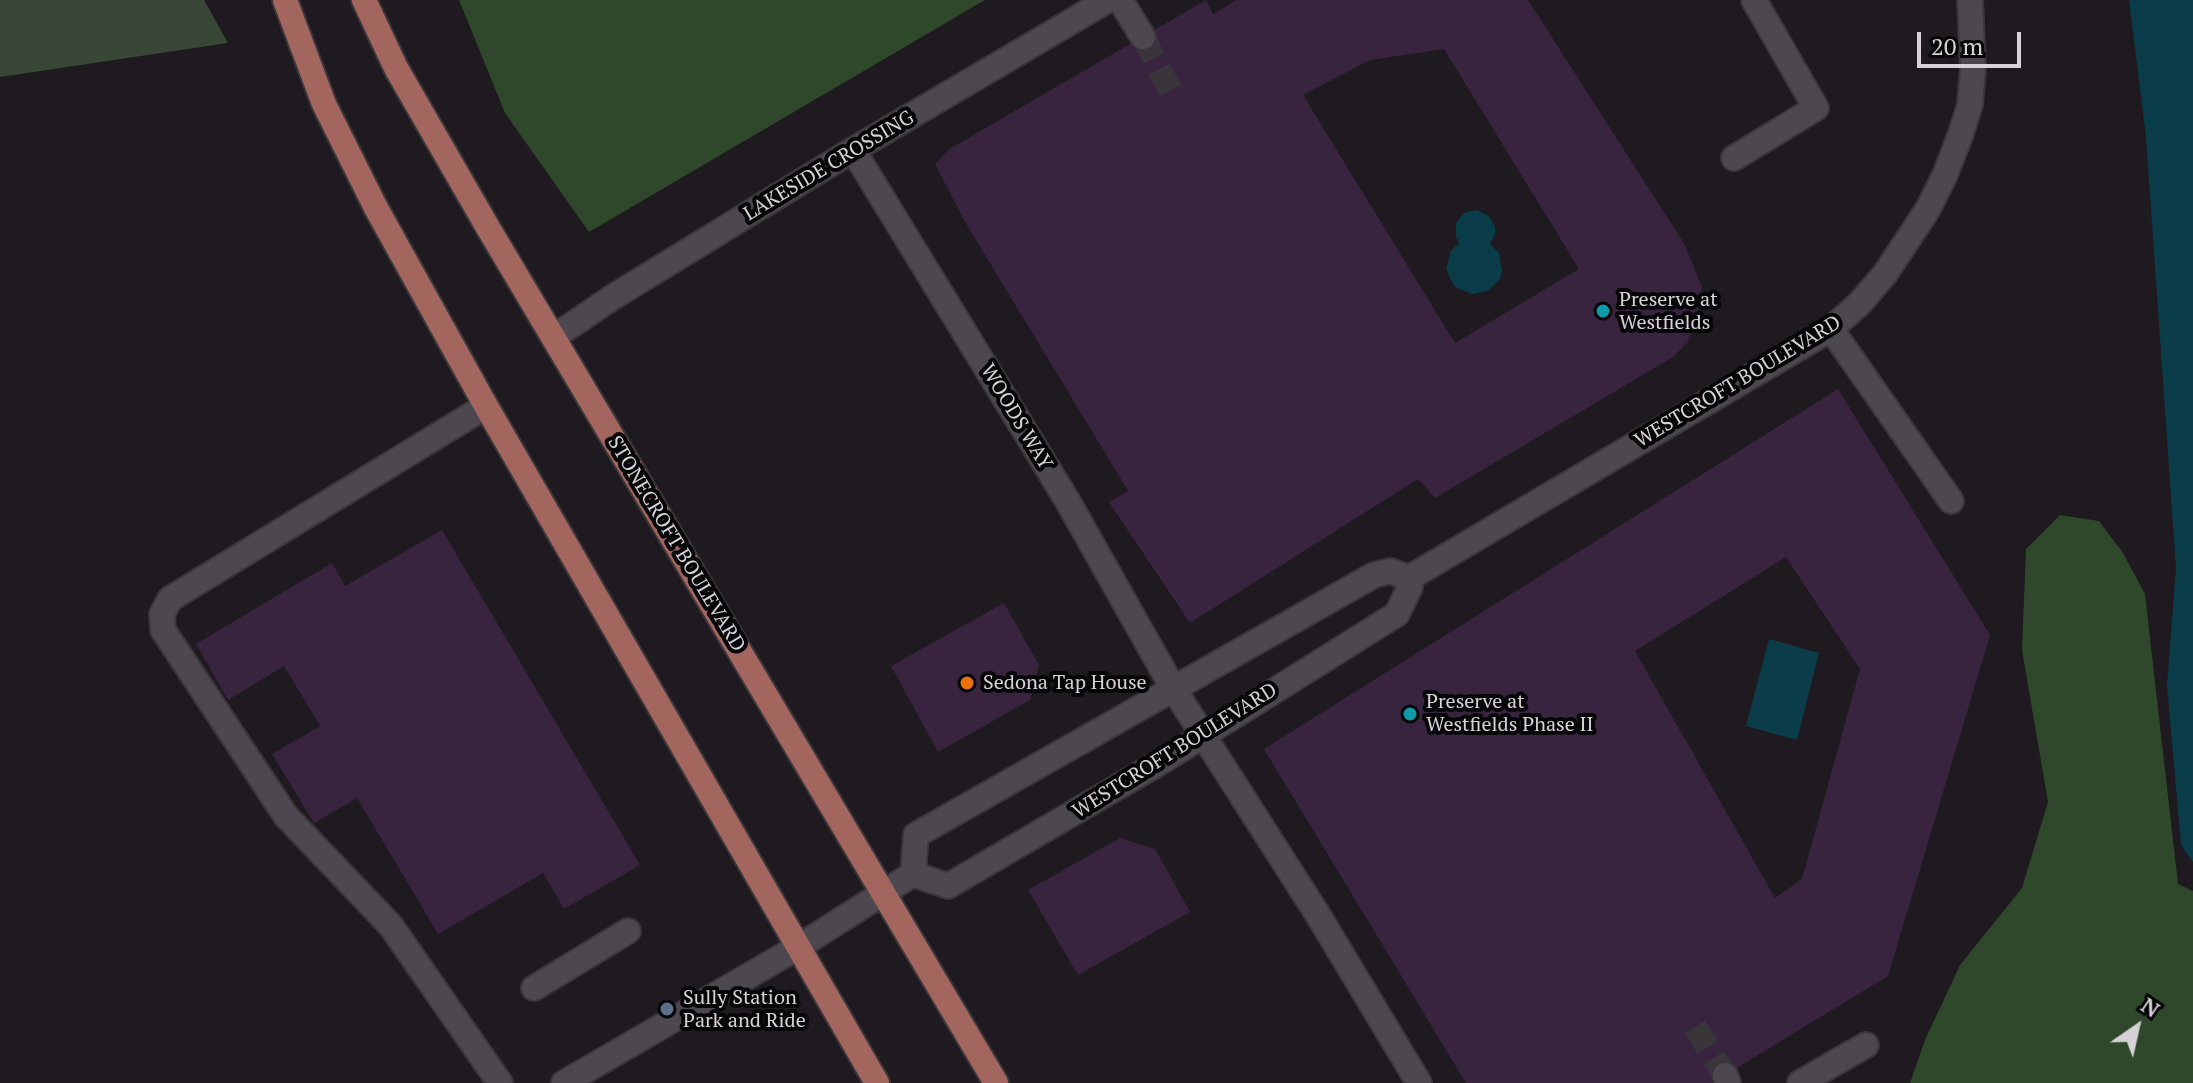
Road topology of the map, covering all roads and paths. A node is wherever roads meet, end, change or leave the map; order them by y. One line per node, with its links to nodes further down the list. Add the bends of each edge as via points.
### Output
1 (285, 0): 12 (main road, via 324,104)
2 (364, 0): 11 (main road, STONECROFT BOULEVARD, via 396,68)
3 (1108, 0): 8 (street, LAKESIDE CROSSING)
4 (1120, 0): 7 (street)
5 (1754, 0): 9 (street, via 1816,108)
6 (1970, 0): 10 (street, WESTCROFT BOULEVARD, via 1970,105 1945,175 1885,274)
7 (1143, 37)
8 (853, 150): 11 (street, LAKESIDE CROSSING); 15 (street, WOODS WAY, via 1067,500)
9 (1734, 158)
10 (1831, 329): 13 (street); 14 (street, WESTCROFT BOULEVARD)
11 (554, 337): 18 (main road, STONECROFT BOULEVARD)
12 (486, 406): 20 (main road); 23 (street, via 170,599 162,614 163,630 286,816 391,926)
13 (1951, 501)
14 (1409, 578): 15 (street, via 1390,571 1374,575); 16 (street, WESTCROFT BOULEVARD, via 1397,614)
15 (1173, 688): 16 (street, WOODS WAY); 17 (street, via 916,835)
16 (1203, 735): 17 (street, WESTCROFT BOULEVARD, via 948,886); 27 (street, WOODS WAY)
17 (913, 874): 18 (street)
18 (884, 893): 20 (street); 26 (main road, STONECROFT BOULEVARD)
19 (628, 931): 21 (street)
20 (800, 946): 24 (street); 25 (main road)
21 (534, 988)
22 (1866, 1045): 28 (street)
23 (500, 1083)
24 (564, 1083)
25 (877, 1083)
26 (996, 1083)
27 (1419, 1083)
28 (1800, 1083)

